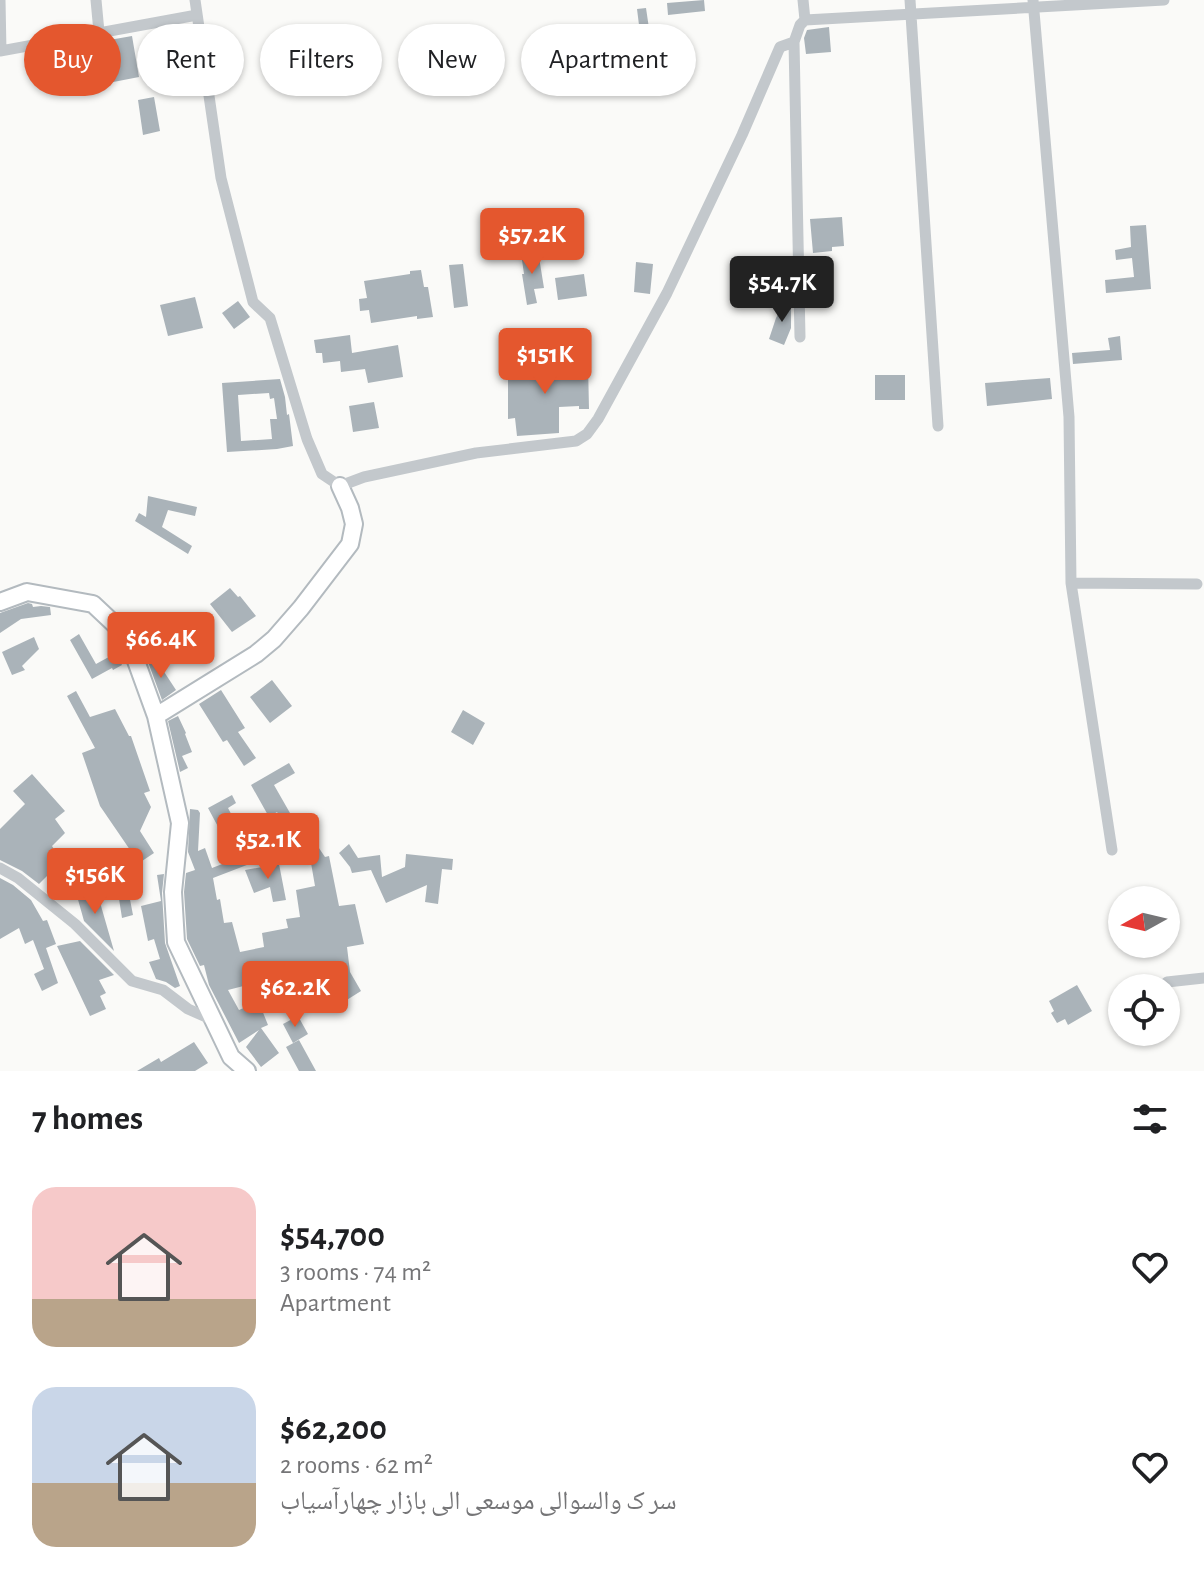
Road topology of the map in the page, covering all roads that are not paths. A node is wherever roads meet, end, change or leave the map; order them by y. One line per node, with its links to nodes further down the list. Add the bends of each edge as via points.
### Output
1 (0, 0): 15 (street)
2 (96, 0): 11 (street)
3 (195, 0): 8 (street)
4 (803, 0): 10 (street)
5 (910, 0): 9 (street)
6 (1164, 0): 7 (street)
7 (1033, 4): 9 (street); 19 (street, via 1069,417)
8 (197, 15): 12 (street); 18 (street, via 221,178 253,302 270,318 322,474)
9 (911, 15): 10 (street); 17 (street)
10 (805, 20): 13 (street)
11 (98, 24)
12 (121, 28)
13 (794, 42): 16 (street); 18 (street, via 780,47 667,293 587,434 576,441 476,453)
14 (24, 46): 15 (street)
15 (0, 51)
16 (800, 337)
17 (938, 426)
18 (340, 486): 22 (street, via 354,524 350,544 301,608 256,654)
19 (1071, 583): 20 (street); 23 (street)
20 (1197, 584)
21 (0, 602): 22 (street, via 27,592 93,604 127,636)
22 (156, 716): 27 (street, via 180,823 173,892 176,942)
23 (1112, 850)
24 (0, 868): 27 (street, via 75,924 132,981 163,990)
25 (1204, 978): 26 (street)
26 (1180, 981)
27 (213, 1020): 28 (street, via 231,1057)
28 (247, 1071)

